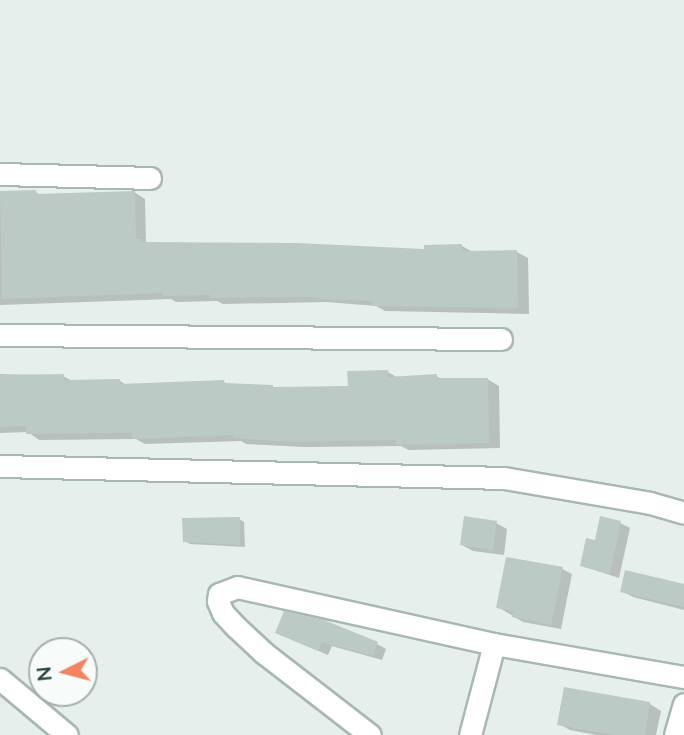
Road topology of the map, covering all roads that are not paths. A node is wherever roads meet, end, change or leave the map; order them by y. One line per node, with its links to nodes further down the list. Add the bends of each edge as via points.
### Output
1 (0, 174): 2 (street)
2 (150, 178)
3 (0, 335): 4 (street)
4 (502, 339)
5 (0, 466): 6 (street, via 504,478)
6 (684, 513)
7 (494, 644): 8 (street); 12 (street, via 237,587 219,594 223,612 236,627); 13 (street)
8 (684, 677)
9 (0, 679): 11 (street)
10 (684, 704): 14 (street)
11 (67, 735)
12 (370, 735)
13 (470, 735)
14 (675, 735)

